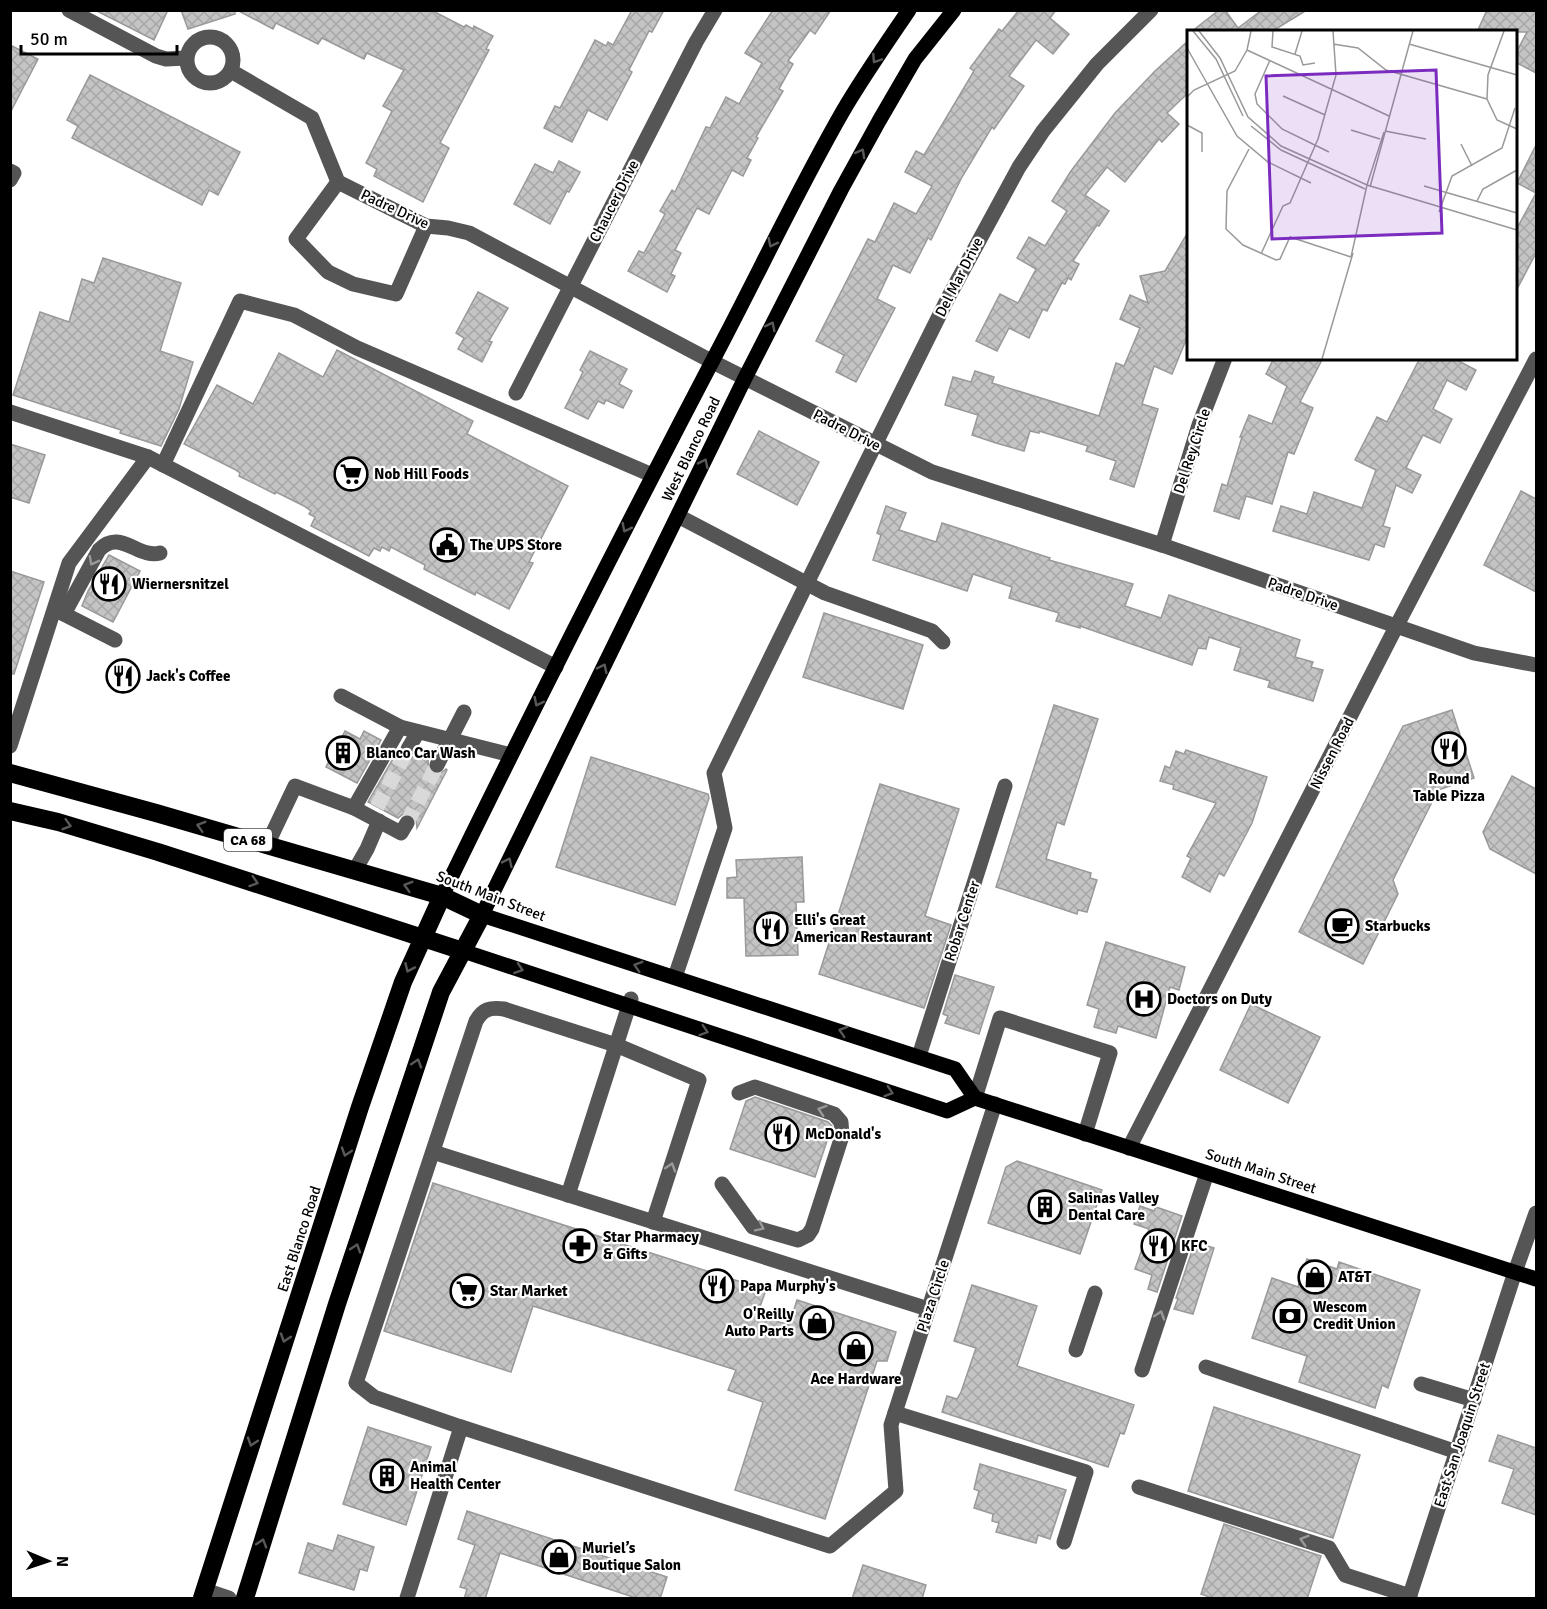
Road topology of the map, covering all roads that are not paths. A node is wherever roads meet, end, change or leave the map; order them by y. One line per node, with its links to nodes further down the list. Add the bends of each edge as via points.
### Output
1 (69, 10): 6 (street, via 156,56)
2 (715, 10): 12 (street, Chaucer Drive)
3 (909, 10): 15 (main road, West Blanco Road, one-way to 15, via 843,110)
4 (954, 10): 16 (main road, West Blanco Road, one-way to 4, via 879,121 915,59)
5 (1150, 10): 19 (street, Del Mar Drive, via 1090,73 1019,167)
6 (186, 58): 7 (street, via 190,74 203,83 219,82); 7 (street, via 198,39 220,39 231,50)
7 (231, 71): 10 (street, via 312,118)
8 (10, 171): 9 (street, via 14,173)
9 (10, 180)
10 (338, 182): 11 (street, Padre Drive); 11 (street, via 296,238 328,272 353,284 396,294)
11 (426, 226): 12 (street, Padre Drive, via 469,233)
12 (570, 286): 15 (street, Padre Drive); 17 (street, Chaucer Drive)
13 (1536, 359): 28 (street, Nissen Road)
14 (1224, 360): 24 (street, Del Rey Circle, via 1199,425)
15 (711, 361): 16 (street, Padre Drive); 22 (main road, West Blanco Road)
16 (745, 378): 19 (street, Padre Drive); 23 (main road, West Blanco Road, one-way to 16)
17 (516, 393)
18 (10, 412): 20 (street)
19 (875, 444): 24 (street, Padre Drive, via 932,472); 26 (street, Del Mar Drive)
20 (148, 457): 21 (street); 27 (street, via 69,563)
21 (163, 465): 22 (street, via 240,301 294,315 357,348); 32 (street)
22 (652, 476): 32 (main road, West Blanco Road, one-way to 32)
23 (678, 516): 26 (street); 51 (main road, West Blanco Road, one-way to 23)
24 (1162, 545): 28 (street, Padre Drive)
25 (160, 553): 27 (street, one-way to 27, via 149,554 120,541 109,542 99,550)
26 (809, 579): 30 (street, via 825,593 932,630); 54 (street, Del Mar Drive, via 714,773 725,828)
27 (59, 612): 29 (street); 38 (street)
28 (1396, 627): 31 (street, Padre Drive, via 1474,652); 62 (street, Nissen Road)
29 (115, 640)
30 (943, 642)
31 (1536, 665)
32 (555, 668): 40 (main road, West Blanco Road, one-way to 40)
33 (341, 696): 35 (street)
34 (464, 712): 37 (street)
35 (400, 727): 36 (street); 44 (street)
36 (418, 732): 37 (street); 39 (street)
37 (450, 739): 40 (street); 41 (street)
38 (10, 746)
39 (408, 749)
40 (512, 755): 50 (main road, West Blanco Road)
41 (437, 765)
42 (10, 773): 48 (highway, South Main Street / CA 68, one-way to 42)
43 (1005, 786): 57 (street, Robar Center)
44 (354, 808): 46 (street); 48 (street, via 295,786)
45 (10, 811): 52 (highway, one-way to 52, via 158,852)
46 (376, 815): 47 (street, via 401,832); 49 (street, via 367,849)
47 (407, 823)
48 (267, 846): 49 (highway, South Main Street / CA 68)
49 (355, 870): 50 (highway, South Main Street / CA 68, one-way to 49)
50 (442, 896): 51 (highway, South Main Street / CA 68); 52 (highway, East Blanco Road)
51 (482, 915): 53 (highway); 54 (main road, South Main Street / CA 68, one-way to 51)
52 (423, 937): 53 (highway); 83 (highway, East Blanco Road, one-way to 83, via 403,982 360,1107)
53 (463, 951): 55 (main road, one-way to 55); 86 (highway, one-way to 53, via 437,1003)
54 (675, 977): 57 (main road, South Main Street / CA 68, one-way to 54)
55 (629, 1003): 56 (street); 59 (main road, one-way to 59, via 947,1111)
56 (616, 1046): 63 (street, via 504,1009 484,1010 476,1021); 66 (street); 68 (street, one-way to 56, via 699,1080)
57 (919, 1056): 59 (main road, South Main Street / CA 68, via 955,1069)
58 (739, 1093): 65 (street, one-way to 58, via 753,1227 793,1239 803,1238 812,1229 842,1136 841,1122 834,1114 754,1087)
59 (975, 1098): 60 (main road, South Main Street); 61 (street, via 1000,1018 1110,1053)
60 (995, 1104): 61 (main road, South Main Street); 72 (street, Plaza Circle)
61 (1085, 1134): 62 (main road, South Main Street)
62 (1129, 1148): 64 (main road, South Main Street)
63 (433, 1152): 66 (street); 79 (street, via 356,1383 374,1397)
64 (1207, 1173): 69 (main road, South Main Street); 75 (street, one-way to 64)
65 (722, 1184)
66 (568, 1195): 68 (street)
67 (1536, 1213): 69 (street, East San Joaquin Street)
68 (653, 1222): 72 (street)
69 (1515, 1272): 70 (main road, South Main Street); 77 (street, East San Joaquin Street)
70 (1536, 1279)
71 (1095, 1293): 73 (street)
72 (928, 1310): 78 (street, Plaza Circle)
73 (1076, 1350)
74 (1206, 1367): 80 (street)
75 (1142, 1370)
76 (1421, 1384): 77 (street)
77 (1473, 1400): 80 (street, East San Joaquin Street)
78 (895, 1413): 79 (street, Plaza Circle, via 891,1425 896,1491 830,1546); 82 (street, via 1086,1472)
79 (461, 1427): 87 (street)
80 (1457, 1452): 84 (street, East San Joaquin Street)
81 (1139, 1487): 84 (street, one-way to 81, via 1346,1575 1329,1548)
82 (1064, 1542)
83 (204, 1594): 85 (street)
84 (1410, 1597)
85 (229, 1599)
86 (245, 1599)
87 (407, 1599)

